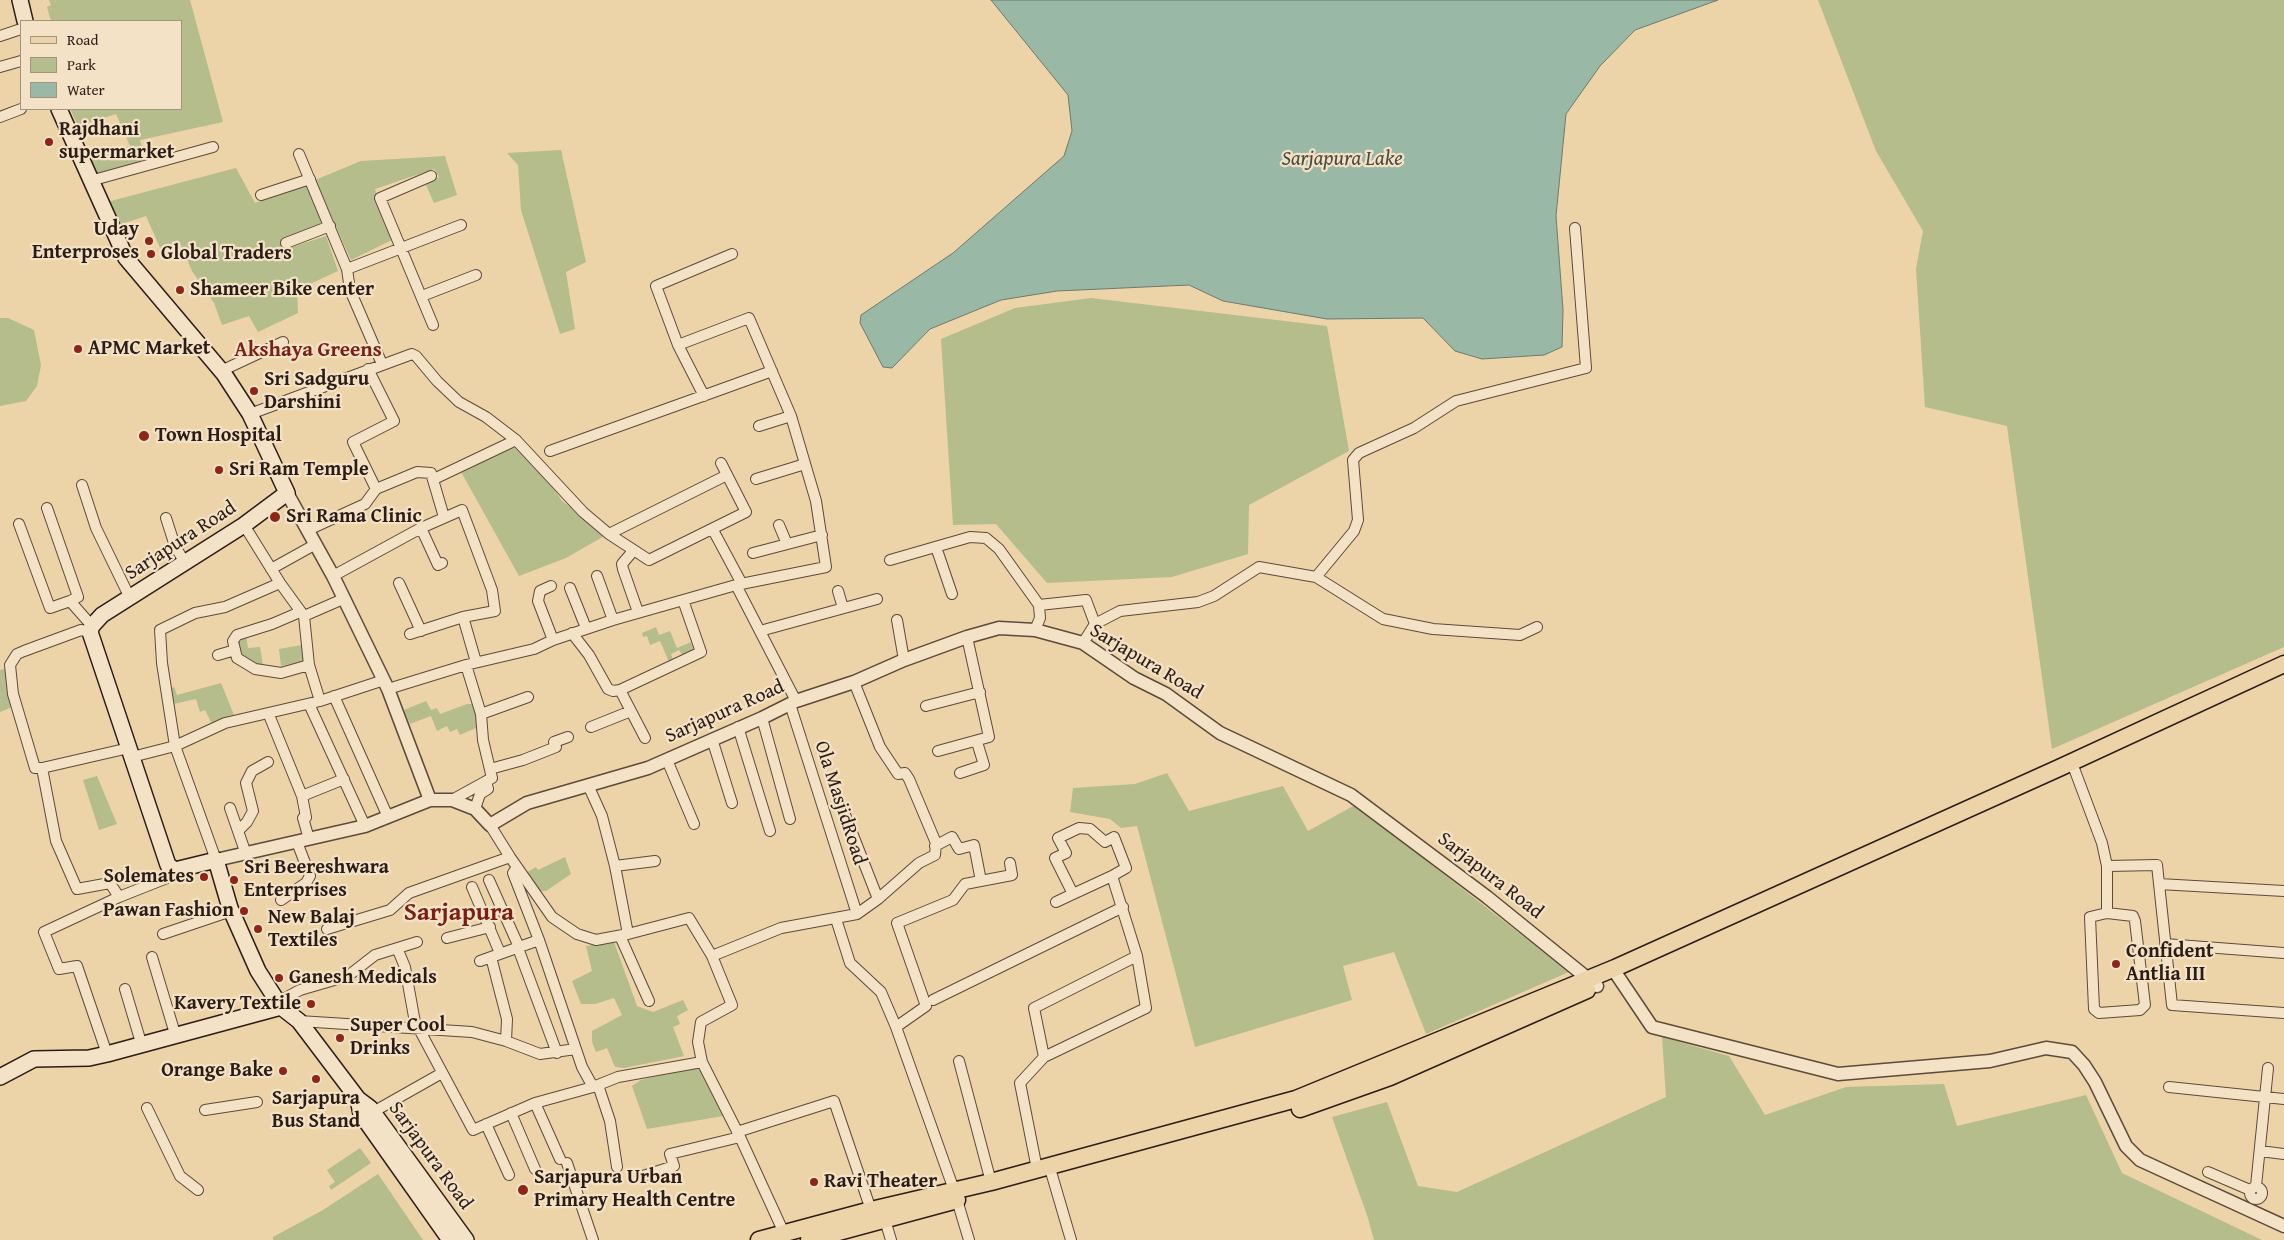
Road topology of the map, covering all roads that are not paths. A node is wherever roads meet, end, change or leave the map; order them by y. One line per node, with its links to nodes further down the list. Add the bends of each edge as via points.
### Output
1 (20, 0): 2 (main road)
2 (25, 20)
3 (20, 29): 4 (street)
4 (0, 36)
5 (20, 61): 6 (street)
6 (0, 67)
7 (20, 109): 9 (street)
8 (60, 110): 14 (main road)
9 (0, 117)
10 (213, 147): 14 (street)
11 (299, 154): 13 (street)
12 (431, 176): 20 (street, via 380,198)
13 (310, 179): 15 (street); 17 (street)
14 (90, 181): 30 (main road, via 126,258)
15 (261, 195)
16 (461, 225): 20 (street)
17 (330, 226): 19 (street); 22 (street)
18 (1575, 228): 68 (street, via 1586,368 1456,401 1414,428 1359,453 1353,460 1358,520 1354,531)
19 (286, 243)
20 (401, 248): 22 (street); 24 (street)
21 (732, 254): 27 (street, via 656,286)
22 (346, 269): 28 (street, via 350,290)
23 (476, 275): 24 (street)
24 (422, 296): 25 (street)
25 (433, 325)
26 (283, 342): 30 (street)
27 (678, 345): 31 (street, via 750,318); 32 (street)
28 (382, 364): 29 (street); 36 (street, via 407,355 416,356 459,402)
29 (368, 370): 33 (street); 44 (street, via 394,421 353,442)
30 (221, 371): 33 (main road)
31 (772, 371): 32 (street); 34 (street)
32 (704, 396): 37 (street)
33 (250, 414): 45 (main road)
34 (790, 416): 35 (street); 39 (street)
35 (759, 426)
36 (516, 440): 41 (street); 55 (street, via 583,512)
37 (550, 451)
38 (721, 463): 40 (street)
39 (805, 464): 42 (street); 56 (street)
40 (727, 474): 54 (street, via 746,512); 55 (street)
41 (434, 479): 44 (street, via 431,473 417,472); 47 (street)
42 (756, 479)
43 (82, 485): 76 (street, via 96,528)
44 (376, 489): 53 (street, via 365,504)
45 (287, 493): 50 (main road, Sarjapura Road); 53 (street)
46 (47, 508): 80 (street, via 78,597)
47 (444, 517): 52 (street); 85 (street, via 462,510 492,590 495,611)
48 (166, 518): 63 (street, via 175,546)
49 (19, 524): 80 (street, via 50,608)
50 (244, 525): 63 (main road, Sarjapura Road); 65 (street)
51 (779, 525): 58 (street)
52 (421, 528): 64 (street, via 438,565); 66 (street)
53 (308, 530): 57 (street)
54 (713, 530): 60 (street, via 649,560); 71 (street, Ola MasjidRoad)
55 (609, 534): 60 (street)
56 (822, 535): 58 (street); 71 (street, via 826,567)
57 (316, 544): 65 (street); 66 (street)
58 (787, 544): 61 (street)
59 (936, 547): 62 (street); 75 (street); 81 (street, via 970,538 986,538 999,549)
60 (633, 551): 83 (street, via 622,564 622,569)
61 (753, 552)
62 (890, 560)
63 (185, 563): 76 (main road, Sarjapura Road)
64 (442, 564)
65 (271, 569): 69 (street)
66 (333, 576): 77 (street)
67 (597, 576): 86 (street)
68 (1316, 577): 88 (street, via 1259,567 1214,596 1198,602 1120,612); 89 (street, via 1383,619 1433,629 1520,634)
69 (280, 583): 84 (street); 127 (street, via 225,607 195,613 160,630)
70 (399, 583): 93 (street)
71 (739, 585): 79 (street); 94 (street, Ola MasjidRoad)
72 (550, 586): 98 (street, via 540,591 538,601)
73 (570, 588): 90 (street)
74 (838, 591): 82 (street)
75 (952, 594)
76 (130, 598): 91 (main road, Sarjapura Road, via 102,615)
77 (343, 599): 84 (street); 108 (street)
78 (877, 599): 82 (street)
79 (683, 600): 83 (street); 109 (street, via 701,652)
80 (70, 601): 91 (street)
81 (1039, 605): 88 (street, via 1086,600); 92 (street, via 1040,618)
82 (843, 608): 94 (street)
83 (638, 612): 86 (street)
84 (302, 614): 100 (street, via 237,635); 105 (street)
85 (462, 617): 93 (street); 103 (street)
86 (613, 620): 90 (street)
87 (897, 620): 102 (street)
88 (1095, 624): 99 (street)
89 (1537, 627)
90 (586, 628): 95 (street)
91 (91, 629): 129 (main road); 133 (street, via 24,650 10,665 13,694 35,768)
92 (1035, 630): 97 (street, Sarjapura Road, via 999,628); 99 (street, Sarjapura Road)
93 (421, 631): 96 (street)
94 (760, 632): 114 (street, Ola MasjidRoad)
95 (572, 633): 98 (street); 109 (street, via 608,688 613,692)
96 (410, 634)
97 (967, 636): 102 (street, Sarjapura Road); 110 (street)
98 (553, 640): 103 (street, via 534,649)
99 (1083, 644): 197 (street, Sarjapura Road, via 1134,678 1166,694 1220,733 1351,795 1487,897)
100 (235, 650): 101 (street); 105 (street, via 237,658 255,669 281,673)
101 (218, 655)
102 (904, 660): 107 (street, Sarjapura Road)
103 (471, 664): 108 (street); 118 (street)
104 (2284, 664): 132 (main road)
105 (309, 665): 113 (street)
106 (2284, 676): 132 (main road)
107 (854, 682): 114 (street, Sarjapura Road); 154 (street, via 880,747 898,774 905,773 909,779)
108 (386, 684): 111 (street); 140 (street)
109 (620, 690): 117 (street)
110 (980, 692): 116 (street); 126 (street, via 989,737)
111 (334, 696): 113 (street); 146 (street)
112 (528, 698): 118 (street)
113 (320, 701): 115 (street)
114 (793, 702): 120 (street, Sarjapura Road); 177 (street, Ola MasjidRoad)
115 (309, 704): 119 (street); 136 (street)
116 (926, 706)
117 (631, 711): 121 (street); 124 (street)
118 (481, 714): 134 (street)
119 (269, 715): 127 (street, via 225,723); 139 (street)
120 (762, 718): 122 (street, Sarjapura Road); 147 (street)
121 (591, 727)
122 (738, 727): 125 (street, Sarjapura Road); 152 (street)
123 (568, 737): 134 (street, via 554,742 556,747)
124 (645, 738)
125 (712, 739): 130 (street, Sarjapura Road); 142 (street)
126 (977, 742): 128 (street); 135 (street, via 984,765)
127 (175, 746): 129 (street); 157 (street)
128 (938, 751)
129 (130, 753): 133 (street); 163 (main road, via 168,865)
130 (667, 760): 138 (street, Sarjapura Road); 148 (street)
131 (268, 762): 151 (street, via 252,771 246,783 253,811)
132 (2073, 767): 162 (street, via 2102,843); 196 (main road)
133 (42, 768): 171 (street, via 56,841 77,889 110,883)
134 (490, 769): 137 (street, via 492,778)
135 (960, 773)
136 (344, 780): 139 (street); 150 (street)
137 (486, 781): 141 (street); 145 (street, via 488,789 480,794)
138 (588, 785): 149 (street, Sarjapura Road, via 527,803); 161 (street, via 602,816)
139 (302, 796): 153 (street, via 306,817 303,818)
140 (430, 800): 141 (street); 146 (street)
141 (452, 800): 145 (street)
142 (732, 803)
143 (842, 807): 172 (street)
144 (230, 808): 151 (street)
145 (475, 809): 149 (street)
146 (388, 818): 150 (street)
147 (790, 819)
148 (694, 824)
149 (490, 825): 156 (street)
150 (365, 826): 153 (street)
151 (238, 831): 155 (street)
152 (770, 831)
153 (303, 840): 155 (street); 173 (street, via 310,876 306,883)
154 (935, 846): 166 (street, via 952,837 959,849 974,845); 172 (street, via 935,854 919,863)
155 (246, 854): 157 (street)
156 (510, 857): 160 (street); 181 (street, via 409,893 390,910)
157 (216, 860): 163 (main road); 176 (main road, Sarjapura Road)
158 (655, 861): 161 (street)
159 (1010, 863): 166 (street, via 1012,875)
160 (517, 866): 183 (street, via 552,917 577,934 596,940); 185 (street, via 513,873)
161 (615, 866): 183 (street)
162 (2107, 866): 167 (street, via 2157,865); 178 (street)
163 (175, 870): 171 (street, via 167,878)
164 (1112, 876): 170 (street); 170 (street, via 1126,868 1114,838 1105,842 1090,829 1079,828 1058,838 1066,853 1055,858); 175 (street)
165 (489, 880): 189 (street)
166 (981, 880): 204 (street, via 965,884 953,900 897,923 926,1006)
167 (2159, 884): 169 (street); 187 (street)
168 (472, 888): 180 (street)
169 (2284, 891)
170 (1073, 894): 174 (street)
171 (119, 897): 211 (street, via 44,932 59,969 76,966)
172 (878, 899): 177 (street)
173 (281, 900)
174 (1056, 902)
175 (1123, 907): 193 (street); 200 (street)
176 (232, 911): 182 (street); 201 (main road, Sarjapura Road, via 258,971)
177 (857, 914): 179 (street)
178 (2106, 914): 178 (street, via 2133,916 2135,921 2145,1005 2140,1010 2099,1013 2094,1009 2090,917)
179 (836, 919): 192 (street, via 818,919 781,928); 204 (street, via 850,963 881,992)
180 (490, 927): 184 (street); 191 (street)
181 (327, 929)
182 (162, 934)
183 (624, 935): 192 (street, via 689,918); 199 (street, via 632,965)
184 (447, 938)
185 (539, 940): 189 (street); 209 (street)
186 (417, 942): 188 (street)
187 (2166, 944): 190 (street); 202 (street, via 2172,1005)
188 (397, 948): 201 (street, via 375,955 348,976 300,990); 205 (street, via 405,967)
189 (519, 948): 191 (street); 210 (street)
190 (2284, 953)
191 (495, 955): 195 (street); 207 (street, via 507,1019)
192 (712, 956): 214 (street, via 732,1005 701,1022 698,1042)
193 (1138, 956): 212 (street, via 1146,1008); 212 (street, via 1034,1008)
194 (152, 957): 206 (street)
195 (480, 961)
196 (1615, 973): 197 (main road); 242 (street, via 1652,1027 1838,1074 1990,1061 2046,1048 2072,1052 2095,1082 2126,1146 2140,1160)
197 (1592, 982): 235 (main road, via 1296,1099)
198 (125, 989): 208 (street)
199 (649, 1000)
200 (933, 1000)
201 (280, 1004): 203 (main road, Sarjapura Road); 206 (main road)
202 (2284, 1013)
203 (299, 1021): 205 (street); 221 (main road, Sarjapura Road)
204 (896, 1027): 241 (street)
205 (417, 1029): 207 (street, via 472,1032); 216 (street)
206 (176, 1037): 208 (main road)
207 (506, 1042): 210 (street, via 540,1054)
208 (142, 1046): 211 (main road)
209 (576, 1049): 210 (street); 218 (street, via 582,1068)
210 (557, 1053)
211 (108, 1054): 217 (main road, via 89,1058 34,1059)
212 (1044, 1057): 235 (street, via 1020,1083)
213 (959, 1061): 239 (street)
214 (702, 1062): 218 (street, via 618,1077); 230 (street)
215 (2268, 1068): 220 (street)
216 (442, 1073): 227 (street); 229 (street, via 473,1130)
217 (0, 1077)
218 (595, 1086): 224 (street); 233 (street, via 610,1121)
219 (2169, 1087): 220 (street)
220 (2265, 1097): 222 (street); 231 (street)
221 (358, 1099): 227 (main road, Sarjapura Road); 244 (main road, Sarjapura Road, via 361,1114)
222 (2284, 1099)
223 (257, 1102): 226 (street)
224 (535, 1103): 228 (street); 252 (street, via 564,1161)
225 (147, 1108): 240 (street, via 180,1176)
226 (206, 1110)
227 (373, 1112): 244 (main road, Sarjapura Road)
228 (512, 1113): 229 (street); 234 (street)
229 (486, 1124): 237 (street)
230 (739, 1135): 238 (street, via 670,1154 674,1166); 243 (street, via 834,1101); 247 (street)
231 (2260, 1151): 232 (street); 242 (street)
232 (2284, 1154)
233 (617, 1167)
234 (535, 1169)
235 (1046, 1170): 239 (main road); 241 (main road); 256 (street)
236 (2208, 1172): 242 (street)
237 (509, 1176)
238 (643, 1176)
239 (991, 1182): 241 (main road)
240 (198, 1190)
241 (955, 1195): 243 (main road); 245 (main road); 255 (street)
242 (2252, 1196): 246 (street)
243 (871, 1210): 248 (main road)
244 (440, 1216): 250 (main road, Sarjapura Road); 251 (main road, Sarjapura Road)
245 (885, 1220): 249 (main road); 254 (street)
246 (2284, 1226)
247 (784, 1233): 248 (main road); 253 (main road)
248 (809, 1236): 249 (main road)
249 (841, 1236)
250 (450, 1240)
251 (466, 1240)
252 (592, 1240)
253 (759, 1240)
254 (891, 1240)
255 (969, 1240)
256 (1071, 1240)

